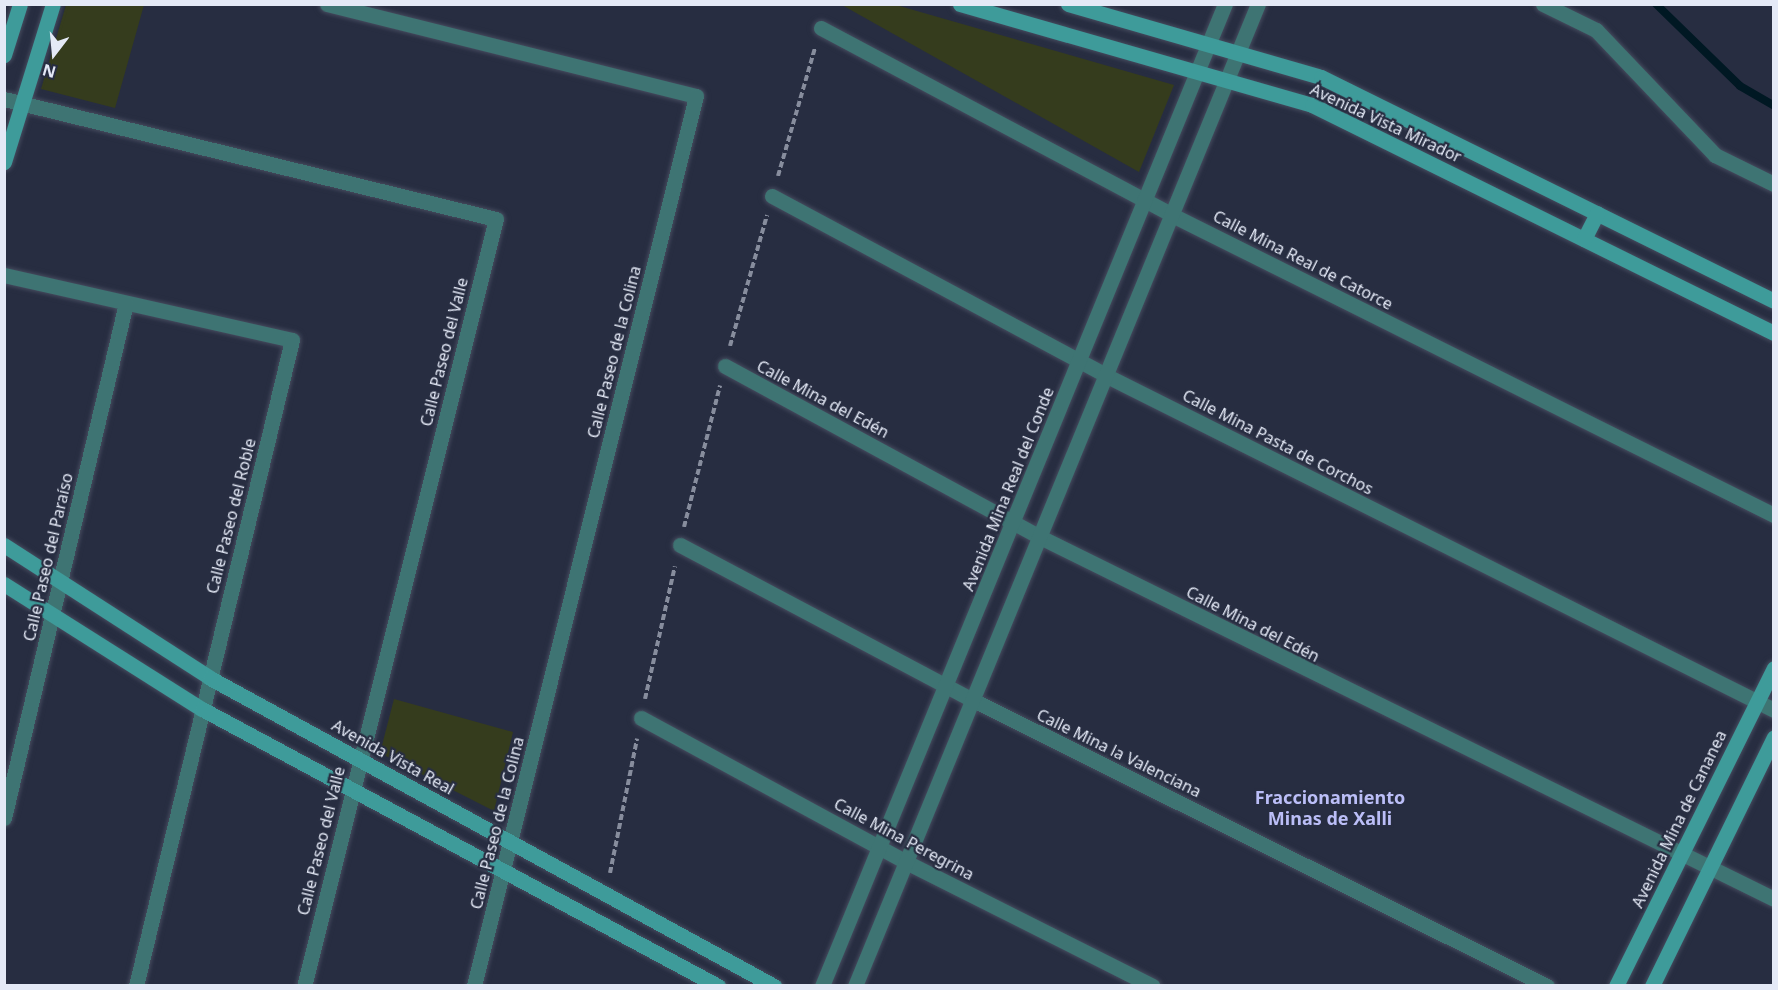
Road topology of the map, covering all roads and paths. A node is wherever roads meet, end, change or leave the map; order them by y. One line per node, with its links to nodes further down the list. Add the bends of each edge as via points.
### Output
1 (20, 4): 12 (street)
2 (53, 4): 16 (street)
3 (327, 4): 51 (street, Calle Paseo de la Colina, via 696,96)
4 (960, 4): 13 (street, Avenida Vista Mirador)
5 (1068, 4): 10 (street, Avenida Vista Mirador)
6 (1225, 4): 10 (street, Avenida Mina Real del Conde)
7 (1258, 4): 11 (street)
8 (1543, 4): 18 (street, via 1596,30 1715,155)
9 (821, 28): 19 (path); 20 (street, Calle Mina Real de Catorce)
10 (1209, 45): 11 (street, Avenida Vista Mirador); 13 (street, Avenida Mina Real del Conde)
11 (1238, 53): 14 (street); 21 (street, Avenida Vista Mirador, via 1321,77)
12 (4, 55)
13 (1198, 73): 14 (street, Avenida Vista Mirador); 20 (street, Avenida Mina Real del Conde)
14 (1227, 81): 22 (street); 23 (street, Avenida Vista Mirador, via 1312,105)
15 (4, 99): 16 (street, Calle Paseo del Valle)
16 (22, 105): 17 (street); 48 (street, Calle Paseo del Valle, via 496,219)
17 (4, 162)
18 (1773, 184)
19 (772, 196): 28 (street, Calle Mina Pasta de Corchos); 29 (path)
20 (1145, 200): 22 (street, Calle Mina Real de Catorce); 28 (street, Avenida Mina Real del Conde)
21 (1597, 213): 23 (street); 25 (street, Avenida Vista Mirador)
22 (1172, 216): 30 (street); 31 (street, Calle Mina Real de Catorce)
23 (1584, 239): 27 (street, Avenida Vista Mirador)
24 (4, 275): 26 (street, Calle Paseo del Roble)
25 (1773, 301)
26 (126, 303): 36 (street, Calle Paseo del Paraíso); 40 (street, Calle Paseo del Roble, via 292,340)
27 (1773, 333)
28 (1080, 361): 30 (street, Calle Mina Pasta de Corchos); 32 (street, Avenida Mina Real del Conde)
29 (725, 366): 32 (street, Calle Mina del Edén); 34 (path)
30 (1107, 376): 33 (street); 43 (street, Calle Mina Pasta de Corchos)
31 (1773, 515)
32 (1013, 522): 33 (street, Calle Mina del Edén); 41 (street, Avenida Mina Real del Conde)
33 (1040, 537): 42 (street); 53 (street, Calle Mina del Edén)
34 (680, 544): 41 (street, Calle Mina la Valenciana); 46 (path)
35 (4, 545): 36 (street, Avenida Vista Real)
36 (61, 581): 38 (street, Calle Paseo del Paraíso); 40 (street, Avenida Vista Real)
37 (4, 584): 38 (street)
38 (53, 615): 44 (street); 50 (street, Calle Paseo del Paraíso)
39 (1773, 668): 43 (street, Avenida Mina de Cananea)
40 (210, 678): 44 (street, Calle Paseo del Roble); 48 (street, Avenida Vista Real)
41 (947, 686): 42 (street, Calle Mina la Valenciana); 52 (street, Avenida Mina Real del Conde)
42 (975, 701): 54 (street); 67 (street, Calle Mina la Valenciana)
43 (1757, 702): 45 (street, Calle Mina Pasta de Corchos); 53 (street, Avenida Mina de Cananea)
44 (202, 709): 49 (street); 59 (street, Calle Paseo del Roble)
45 (1773, 710)
46 (641, 718): 52 (street, Calle Mina Peregrina); 57 (path)
47 (1773, 737): 55 (street)
48 (360, 759): 49 (street, Calle Paseo del Valle); 51 (street, Avenida Vista Real)
49 (352, 791): 56 (street); 60 (street, Calle Paseo del Valle)
50 (4, 818)
51 (511, 842): 56 (street, Calle Paseo de la Colina); 57 (street, Avenida Vista Real)
52 (880, 848): 54 (street, Calle Mina Peregrina); 64 (street, Avenida Mina Real del Conde)
53 (1681, 858): 55 (street, Calle Mina del Edén); 68 (street, Avenida Mina de Cananea)
54 (906, 862): 65 (street); 66 (street, Calle Mina Peregrina)
55 (1709, 870): 58 (street, Calle Mina del Edén); 69 (street)
56 (503, 873): 61 (street, Calle Paseo de la Colina); 62 (street)
57 (606, 894): 63 (street, Avenida Vista Real)
58 (1773, 899)
59 (136, 986)
60 (304, 986)
61 (474, 986)
62 (718, 986)
63 (774, 986)
64 (822, 986)
65 (855, 986)
66 (1153, 986)
67 (1547, 986)
68 (1616, 986)
69 (1652, 986)

